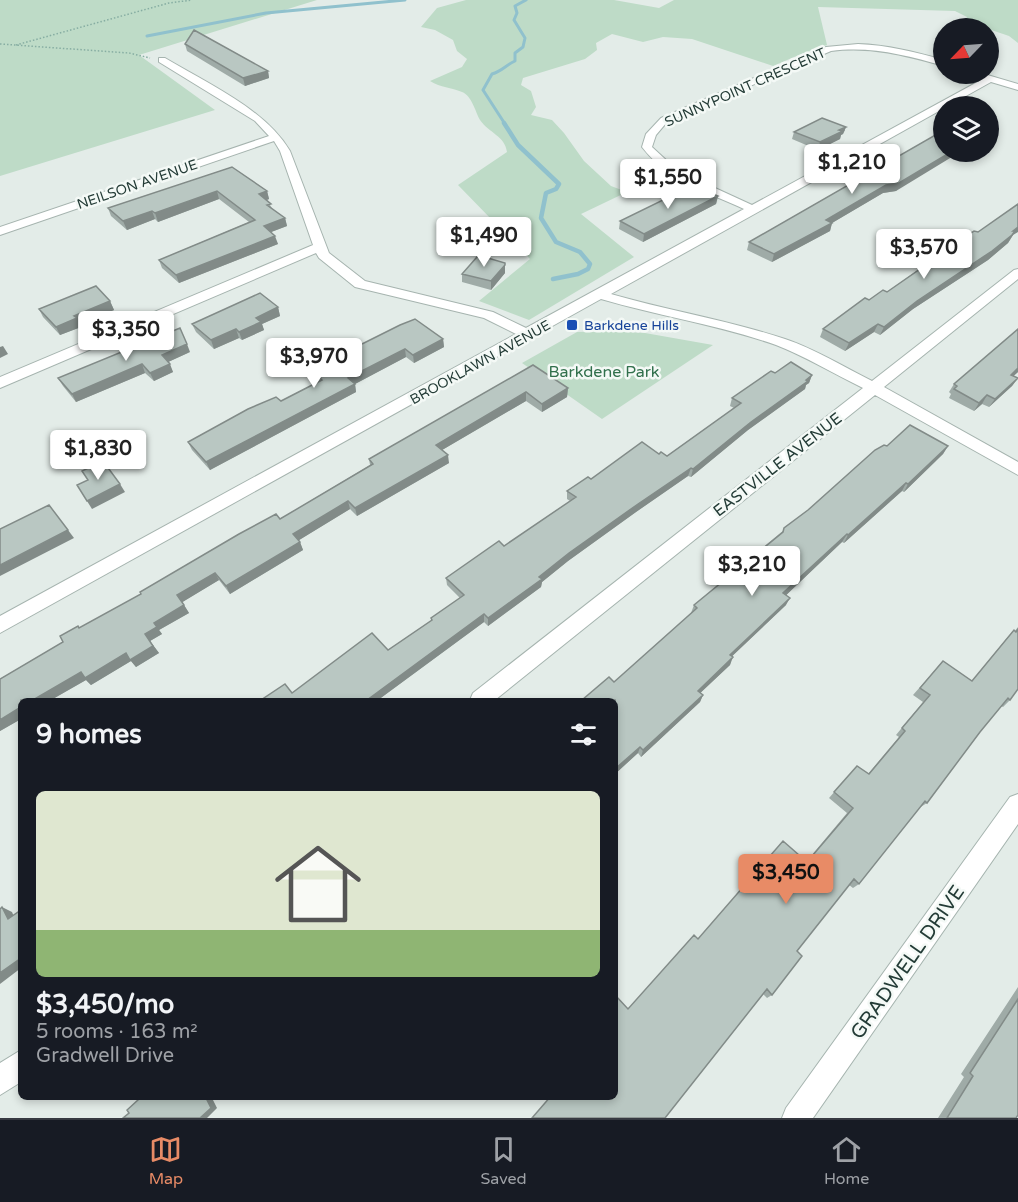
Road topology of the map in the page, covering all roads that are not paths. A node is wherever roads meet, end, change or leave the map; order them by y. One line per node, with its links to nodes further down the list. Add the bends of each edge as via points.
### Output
1 (162, 60): 6 (street, via 258,119)
2 (933, 60): 7 (street, SUNNYPOINT CRESCENT, via 876,47 829,49 664,120 651,134 647,147 663,165)
3 (999, 81): 5 (street)
4 (980, 84): 7 (street, BROOKLAWN AVENUE)
5 (1018, 87)
6 (275, 136): 8 (street, NEILSON AVENUE); 9 (street, via 285,151)
7 (754, 210): 11 (street, BROOKLAWN AVENUE)
8 (0, 231)
9 (319, 247): 12 (street, via 323,255 360,284 488,315); 13 (street)
10 (1018, 273): 14 (street, EASTVILLE AVENUE)
11 (602, 295): 12 (street, BROOKLAWN AVENUE); 14 (street, via 762,336)
12 (530, 335): 16 (street, BROOKLAWN AVENUE)
13 (0, 383)
14 (874, 388): 15 (street); 17 (street, EASTVILLE AVENUE)
15 (1018, 469)
16 (0, 625)
17 (483, 698)
18 (1018, 805): 21 (street, GRADWELL DRIVE)
19 (18, 1066): 20 (street)
20 (0, 1081)
21 (796, 1118)

